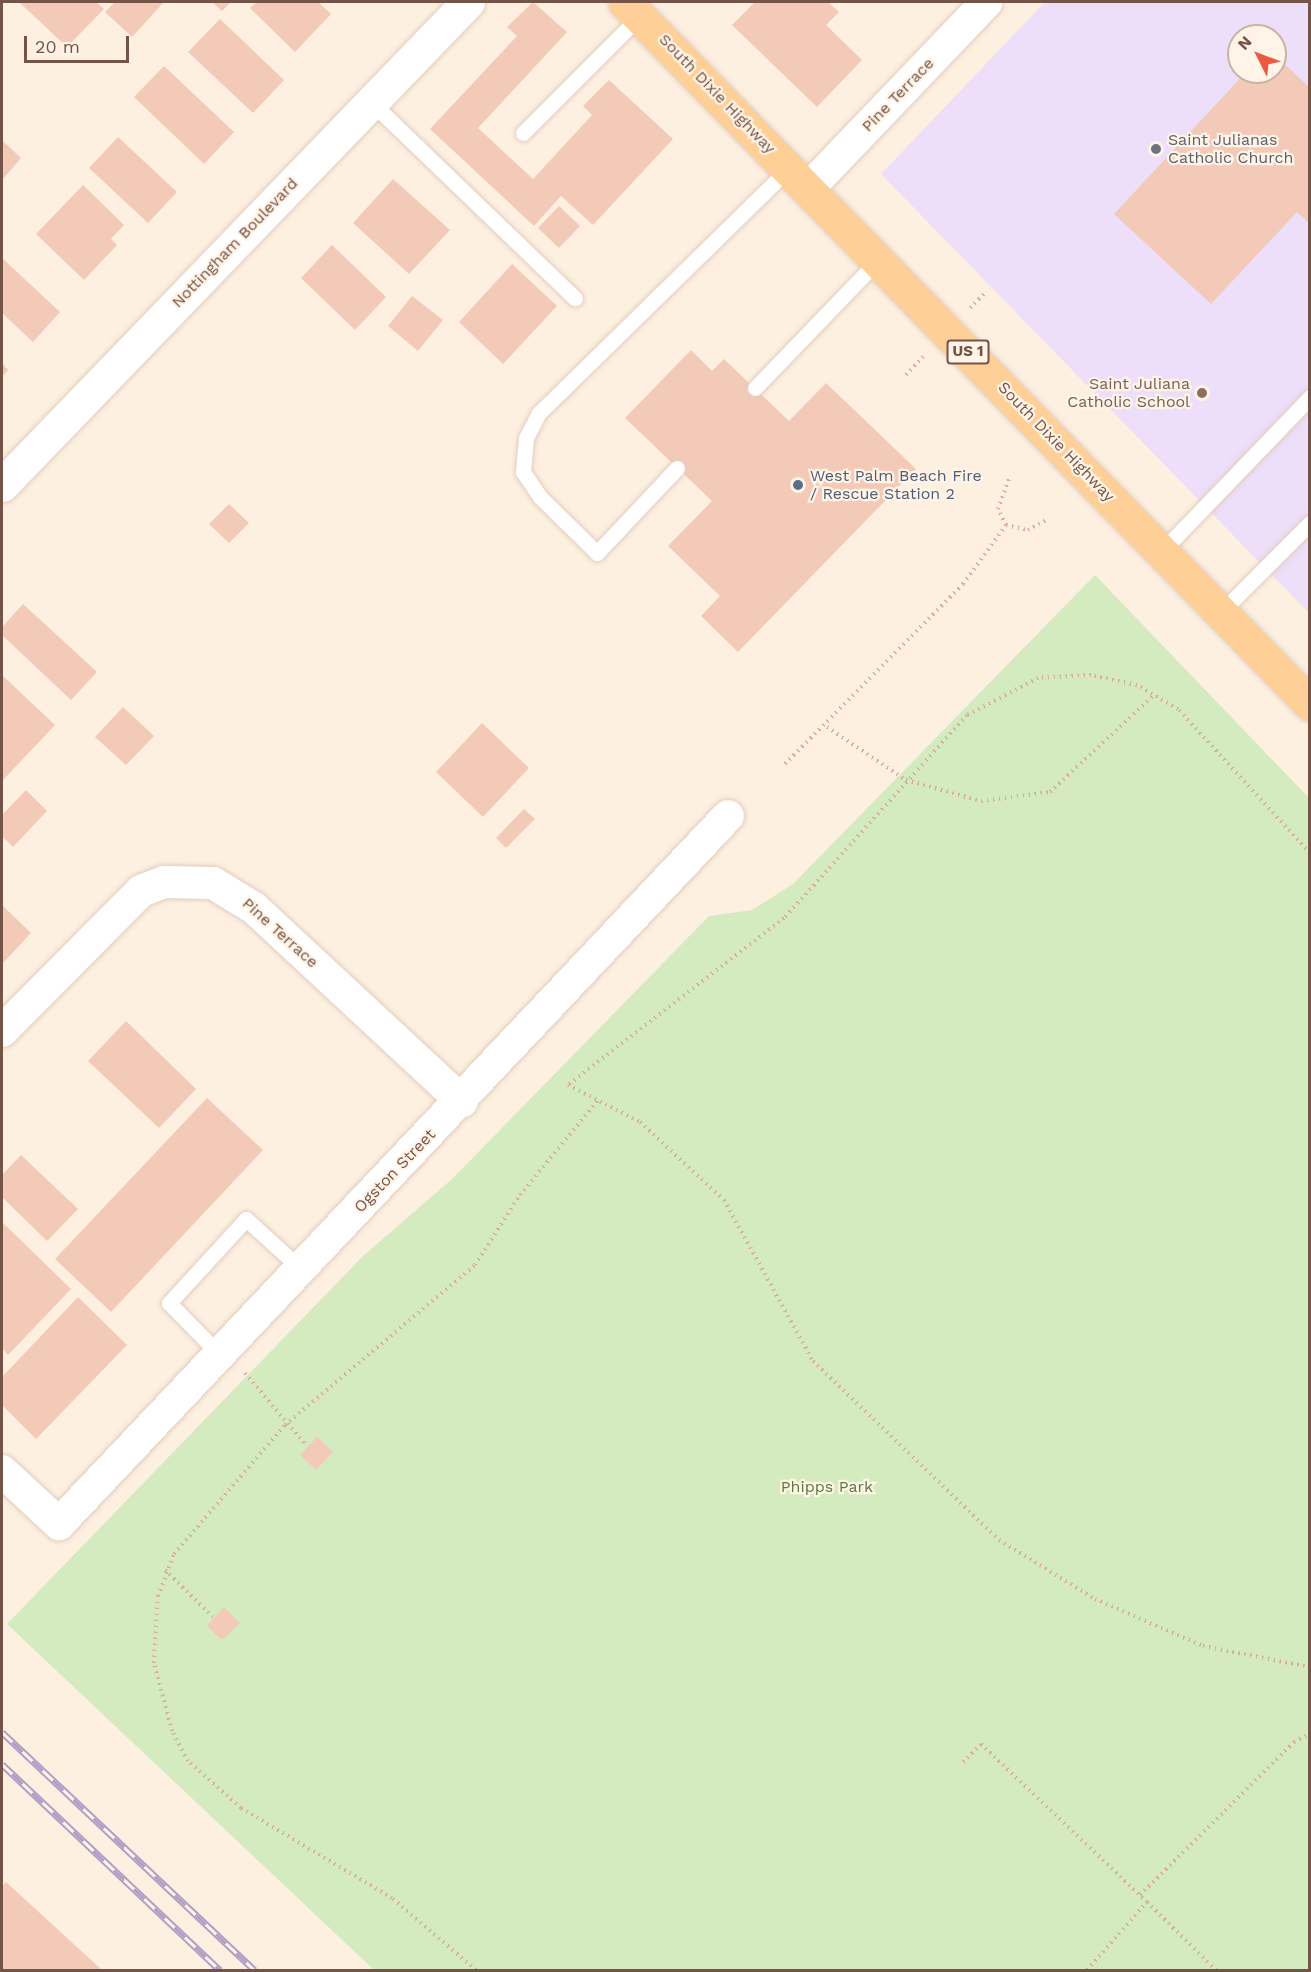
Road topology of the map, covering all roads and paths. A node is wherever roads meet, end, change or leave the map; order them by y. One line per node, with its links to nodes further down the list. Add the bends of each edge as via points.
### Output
1 (468, 2): 4 (street, Nottingham Boulevard)
2 (987, 2): 6 (street, Pine Terrace)
3 (633, 9): 5 (lane); 6 (main road, South Dixie Highway / US 1)
4 (371, 102): 8 (lane); 13 (street, Nottingham Boulevard)
5 (523, 133)
6 (799, 178): 7 (main road, South Dixie Highway / US 1); 11 (lane, via 539,413 526,438 523,472 597,553)
7 (879, 260): 9 (lane); 17 (main road, South Dixie Highway / US 1)
8 (575, 298)
9 (755, 388)
10 (1310, 397): 17 (lane)
11 (677, 468)
12 (1009, 479): 16 (path, via 998,509)
13 (2, 485)
14 (1047, 519): 16 (path, via 1028,530)
15 (1310, 523): 18 (lane)
16 (1005, 525): 21 (path, via 930,624)
17 (1162, 551): 18 (main road, South Dixie Highway / US 1)
18 (1221, 612): 20 (main road, South Dixie Highway / US 1)
19 (1154, 695): 23 (path, via 1137,685 1091,675 1016,685 967,715); 23 (path, via 1050,792 981,801); 25 (path, via 1178,709)
20 (1310, 704)
21 (827, 727): 22 (path); 23 (path)
22 (785, 764)
23 (906, 780): 27 (path, via 784,918 568,1085)
24 (728, 816): 28 (street, Ogston Street)
25 (1310, 853)
26 (2, 1031): 28 (street, Pine Terrace, via 141,891 164,882 213,883 254,908)
27 (598, 1100): 32 (path, via 520,1195 475,1264); 37 (path, via 640,1122 724,1200 813,1361 999,1540 1095,1599 1203,1646)
28 (462, 1101): 29 (street, Ogston Street)
29 (301, 1269): 30 (street, Ogston Street); 30 (lane, via 246,1219 169,1303)
30 (220, 1355): 34 (street, Ogston Street, via 59,1524)
31 (245, 1374): 32 (path)
32 (285, 1425): 33 (path); 35 (path)
33 (306, 1445)
34 (2, 1471)
35 (165, 1570): 36 (path); 42 (path, via 155,1614 154,1663 172,1731 188,1761 241,1808 383,1892)
36 (213, 1617)
37 (1310, 1667)
38 (1310, 1734): 40 (path, via 1294,1742)
39 (963, 1762): 40 (path, via 981,1744)
40 (1140, 1895): 41 (path)
41 (1147, 1902): 43 (path); 44 (path)
42 (476, 1971)
43 (1087, 1971)
44 (1216, 1971)

